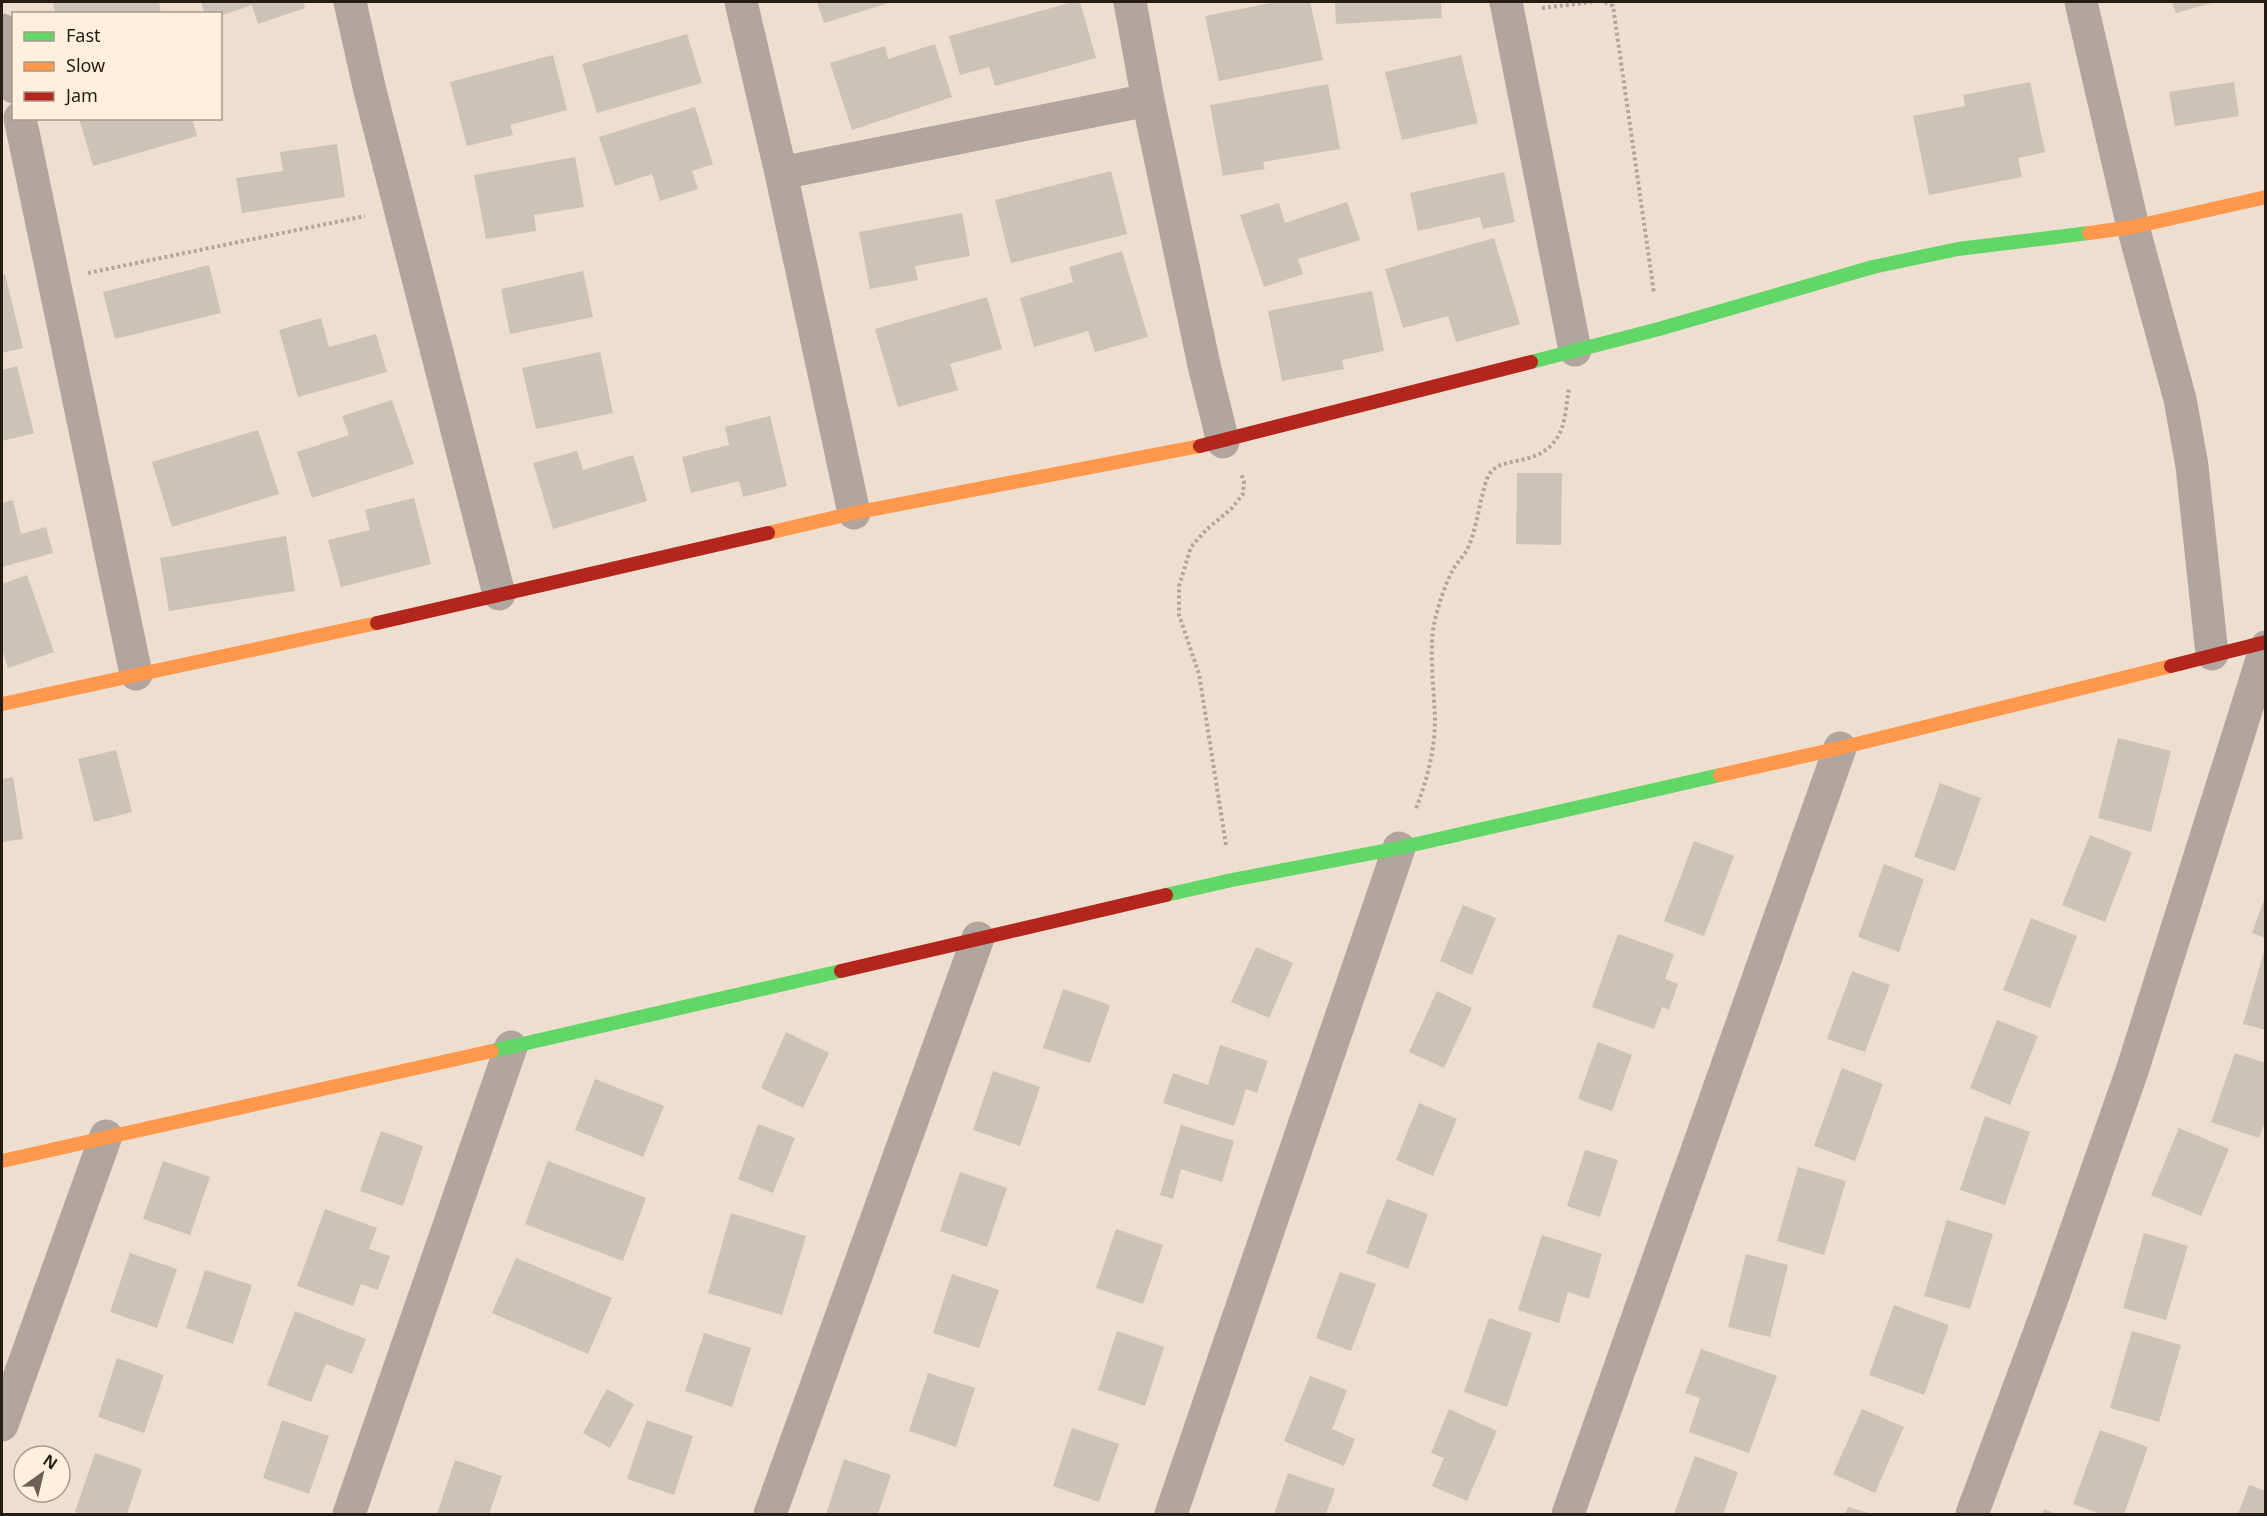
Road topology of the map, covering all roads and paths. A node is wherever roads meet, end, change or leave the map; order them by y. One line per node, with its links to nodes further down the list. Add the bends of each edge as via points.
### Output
1 (350, 2): 14 (street)
2 (741, 2): 12 (street)
3 (1130, 2): 10 (street)
4 (1592, 2): 7 (path)
5 (1605, 2): 17 (path, via 1613,6)
6 (2081, 2): 15 (street)
7 (1507, 7): 18 (street)
8 (2, 30): 9 (street)
9 (12, 78)
10 (1148, 100): 12 (street); 19 (street)
11 (20, 120): 16 (street)
12 (781, 173): 20 (street)
13 (2265, 197): 15 (street)
14 (399, 209): 16 (path); 21 (street)
15 (2133, 227): 17 (street, via 1958,249 1873,267); 24 (street, via 2180,399 2200,529)
16 (55, 280): 25 (street)
17 (1659, 329): 18 (street)
18 (1575, 350): 19 (street); 28 (path, via 1566,410 1557,437 1545,452 1494,468 1487,478 1468,548 1453,569 1443,594 1434,625 1432,746 1422,793)
19 (1223, 442): 20 (street); 29 (path, via 1244,481 1243,494 1191,547 1179,586 1179,615 1199,674)
20 (854, 513): 21 (street)
21 (499, 594): 25 (street)
22 (2265, 642): 24 (street)
23 (2265, 647): 39 (street, via 2132,1071)
24 (2212, 654): 27 (street)
25 (136, 674): 26 (street)
26 (2, 704)
27 (1840, 748): 28 (street); 38 (street)
28 (1399, 848): 29 (street); 37 (street)
29 (1232, 880): 30 (street)
30 (978, 938): 31 (street); 36 (street)
31 (511, 1047): 32 (street); 35 (street)
32 (106, 1136): 33 (street); 34 (street)
33 (2, 1161)
34 (2, 1425)
35 (349, 1515)
36 (770, 1515)
37 (1171, 1515)
38 (1568, 1515)
39 (1972, 1515)

